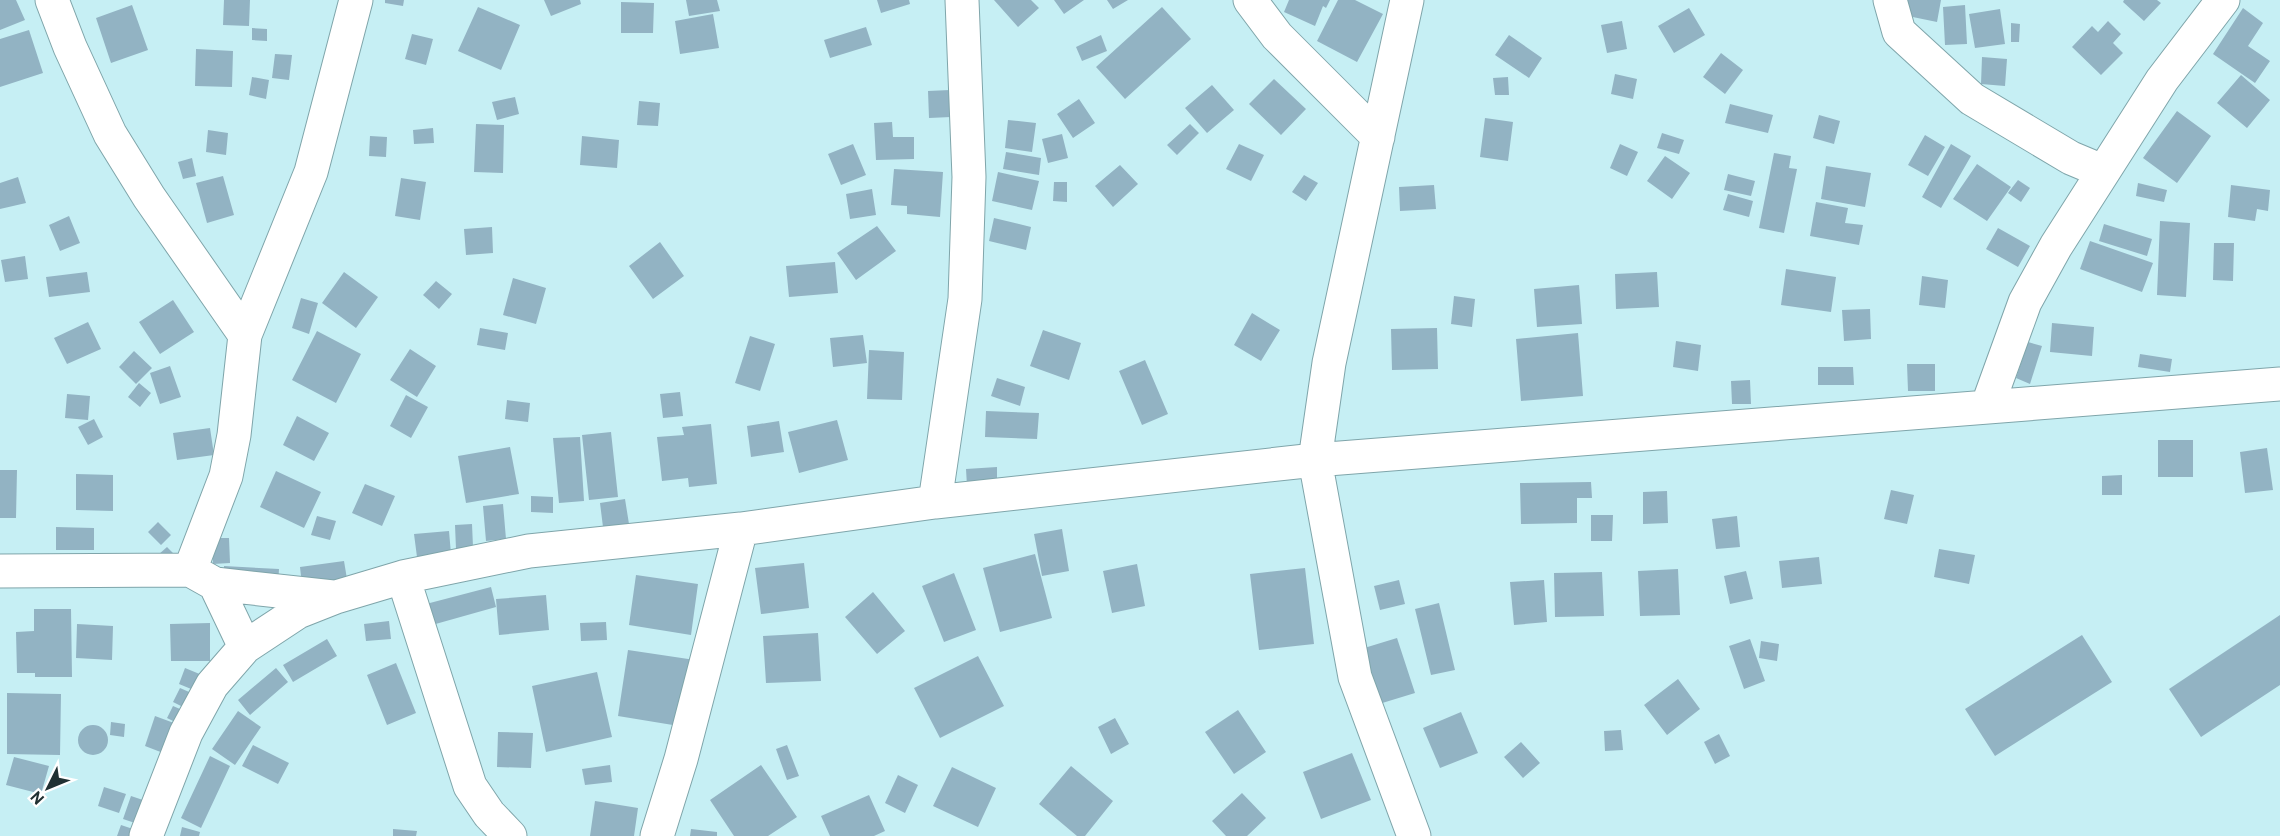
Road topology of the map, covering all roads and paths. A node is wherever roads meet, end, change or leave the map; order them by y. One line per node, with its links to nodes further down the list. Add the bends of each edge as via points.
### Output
1 (52, 0): 10 (street, via 110,134)
2 (356, 0): 10 (street, via 311,172)
3 (962, 0): 14 (street, via 969,177 965,299)
4 (1250, 0): 8 (street, via 1277,36)
5 (1407, 0): 8 (street)
6 (1890, 0): 9 (street, via 1899,32 1972,99 2071,159)
7 (2223, 0): 9 (street, via 2162,80)
8 (1378, 137): 13 (street, via 1329,363)
9 (2102, 171): 12 (street, via 2025,302)
10 (245, 335): 17 (street, via 234,435)
11 (2280, 384): 12 (street)
12 (1987, 407): 13 (street)
13 (1315, 460): 14 (street); 24 (street, via 1355,677)
14 (935, 502): 15 (street)
15 (741, 529): 18 (street, via 529,551); 23 (street)
16 (0, 571): 17 (street)
17 (203, 577): 19 (street); 20 (street)
18 (403, 577): 19 (street); 22 (street, via 470,786)
19 (336, 597): 20 (street, via 298,612)
20 (245, 647): 21 (street, via 212,685 186,733)
21 (146, 836)
22 (510, 836)
23 (657, 836)
24 (1414, 836)

